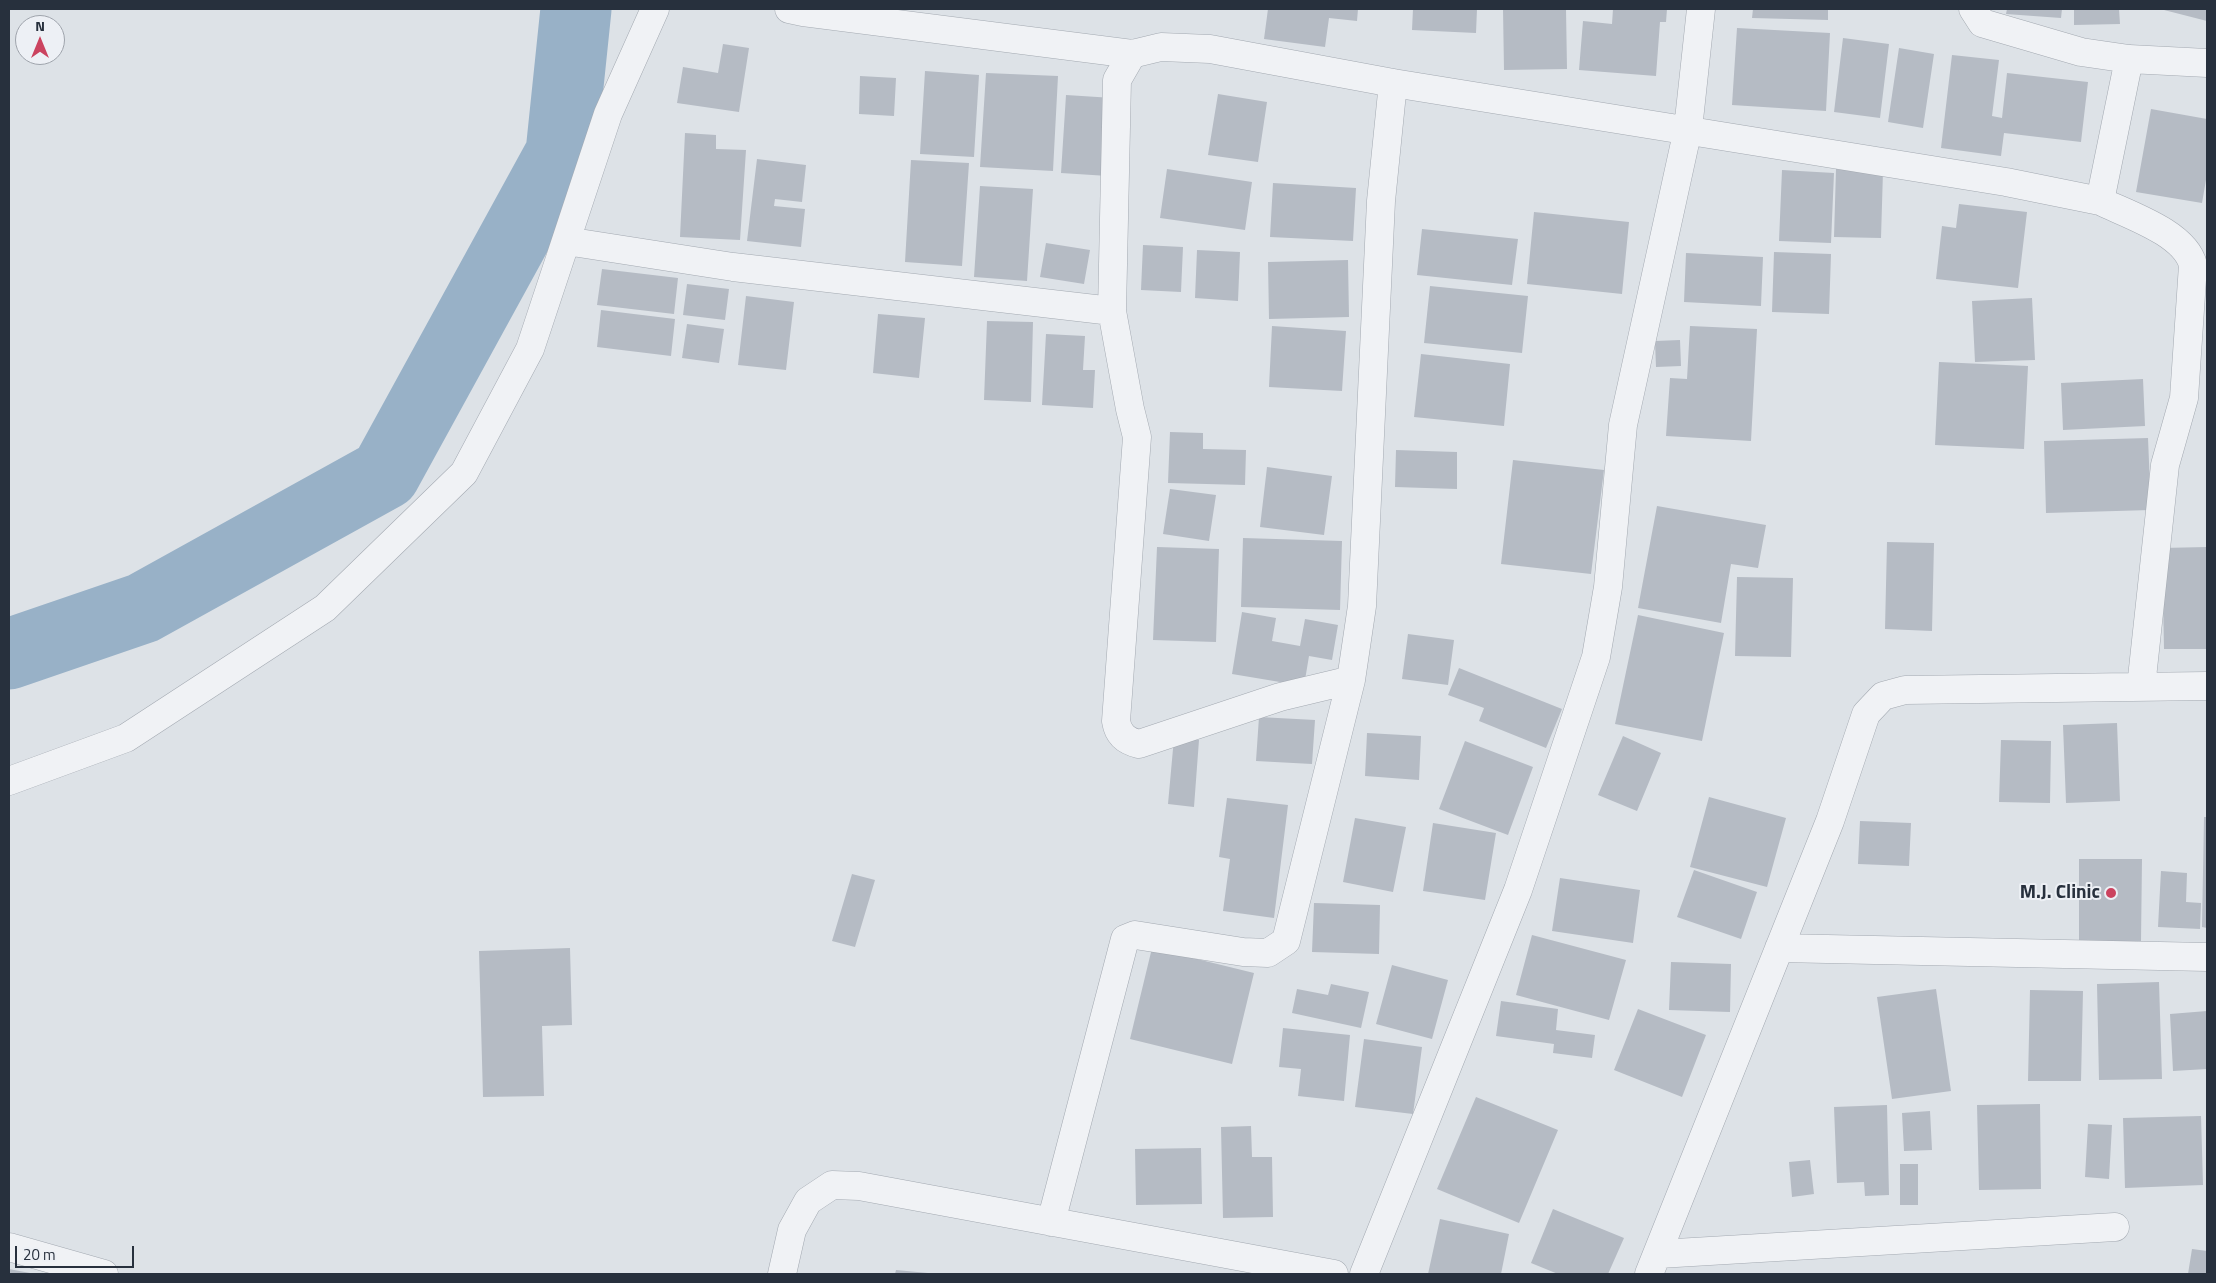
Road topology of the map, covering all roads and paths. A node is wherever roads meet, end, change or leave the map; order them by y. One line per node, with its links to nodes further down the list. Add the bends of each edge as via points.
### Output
1 (655, 9): 11 (street, via 608,114)
2 (789, 9): 5 (street)
3 (1701, 9): 9 (street)
4 (1973, 9): 6 (street, via 1982,23 2081,52)
5 (1132, 54): 8 (street, via 1161,47 1210,49); 12 (street, via 1117,80)
6 (2129, 60): 7 (street); 10 (street)
7 (2207, 63)
8 (1393, 83): 9 (street); 13 (street, via 1380,220 1362,606)
9 (1688, 130): 10 (street, via 2006,182); 26 (street, via 1623,425 1608,587 1596,657 1518,890)
10 (2100, 201): 15 (street, via 2171,235 2191,255 2193,265 2184,398 2165,465)
11 (566, 241): 12 (street, via 733,268); 16 (street, via 530,349 464,473 325,608 126,738)
12 (1112, 311): 13 (street, via 1137,437 1117,730 1129,742 1139,744 1280,697)
13 (1351, 680): 19 (street, via 1286,940 1268,953 1135,935 1125,939)
14 (2207, 686): 15 (street)
15 (2141, 687): 17 (street, via 1905,690 1883,696 1866,714 1830,821)
16 (9, 781)
17 (1780, 948): 18 (street); 22 (street)
18 (2207, 957)
19 (1051, 1222): 24 (street, via 859,1186 832,1185 808,1201 792,1230); 25 (street)
20 (2115, 1227): 22 (street)
21 (9, 1247): 23 (street)
22 (1654, 1264)
23 (104, 1274)
24 (782, 1274)
25 (1334, 1274)
26 (1364, 1274)

